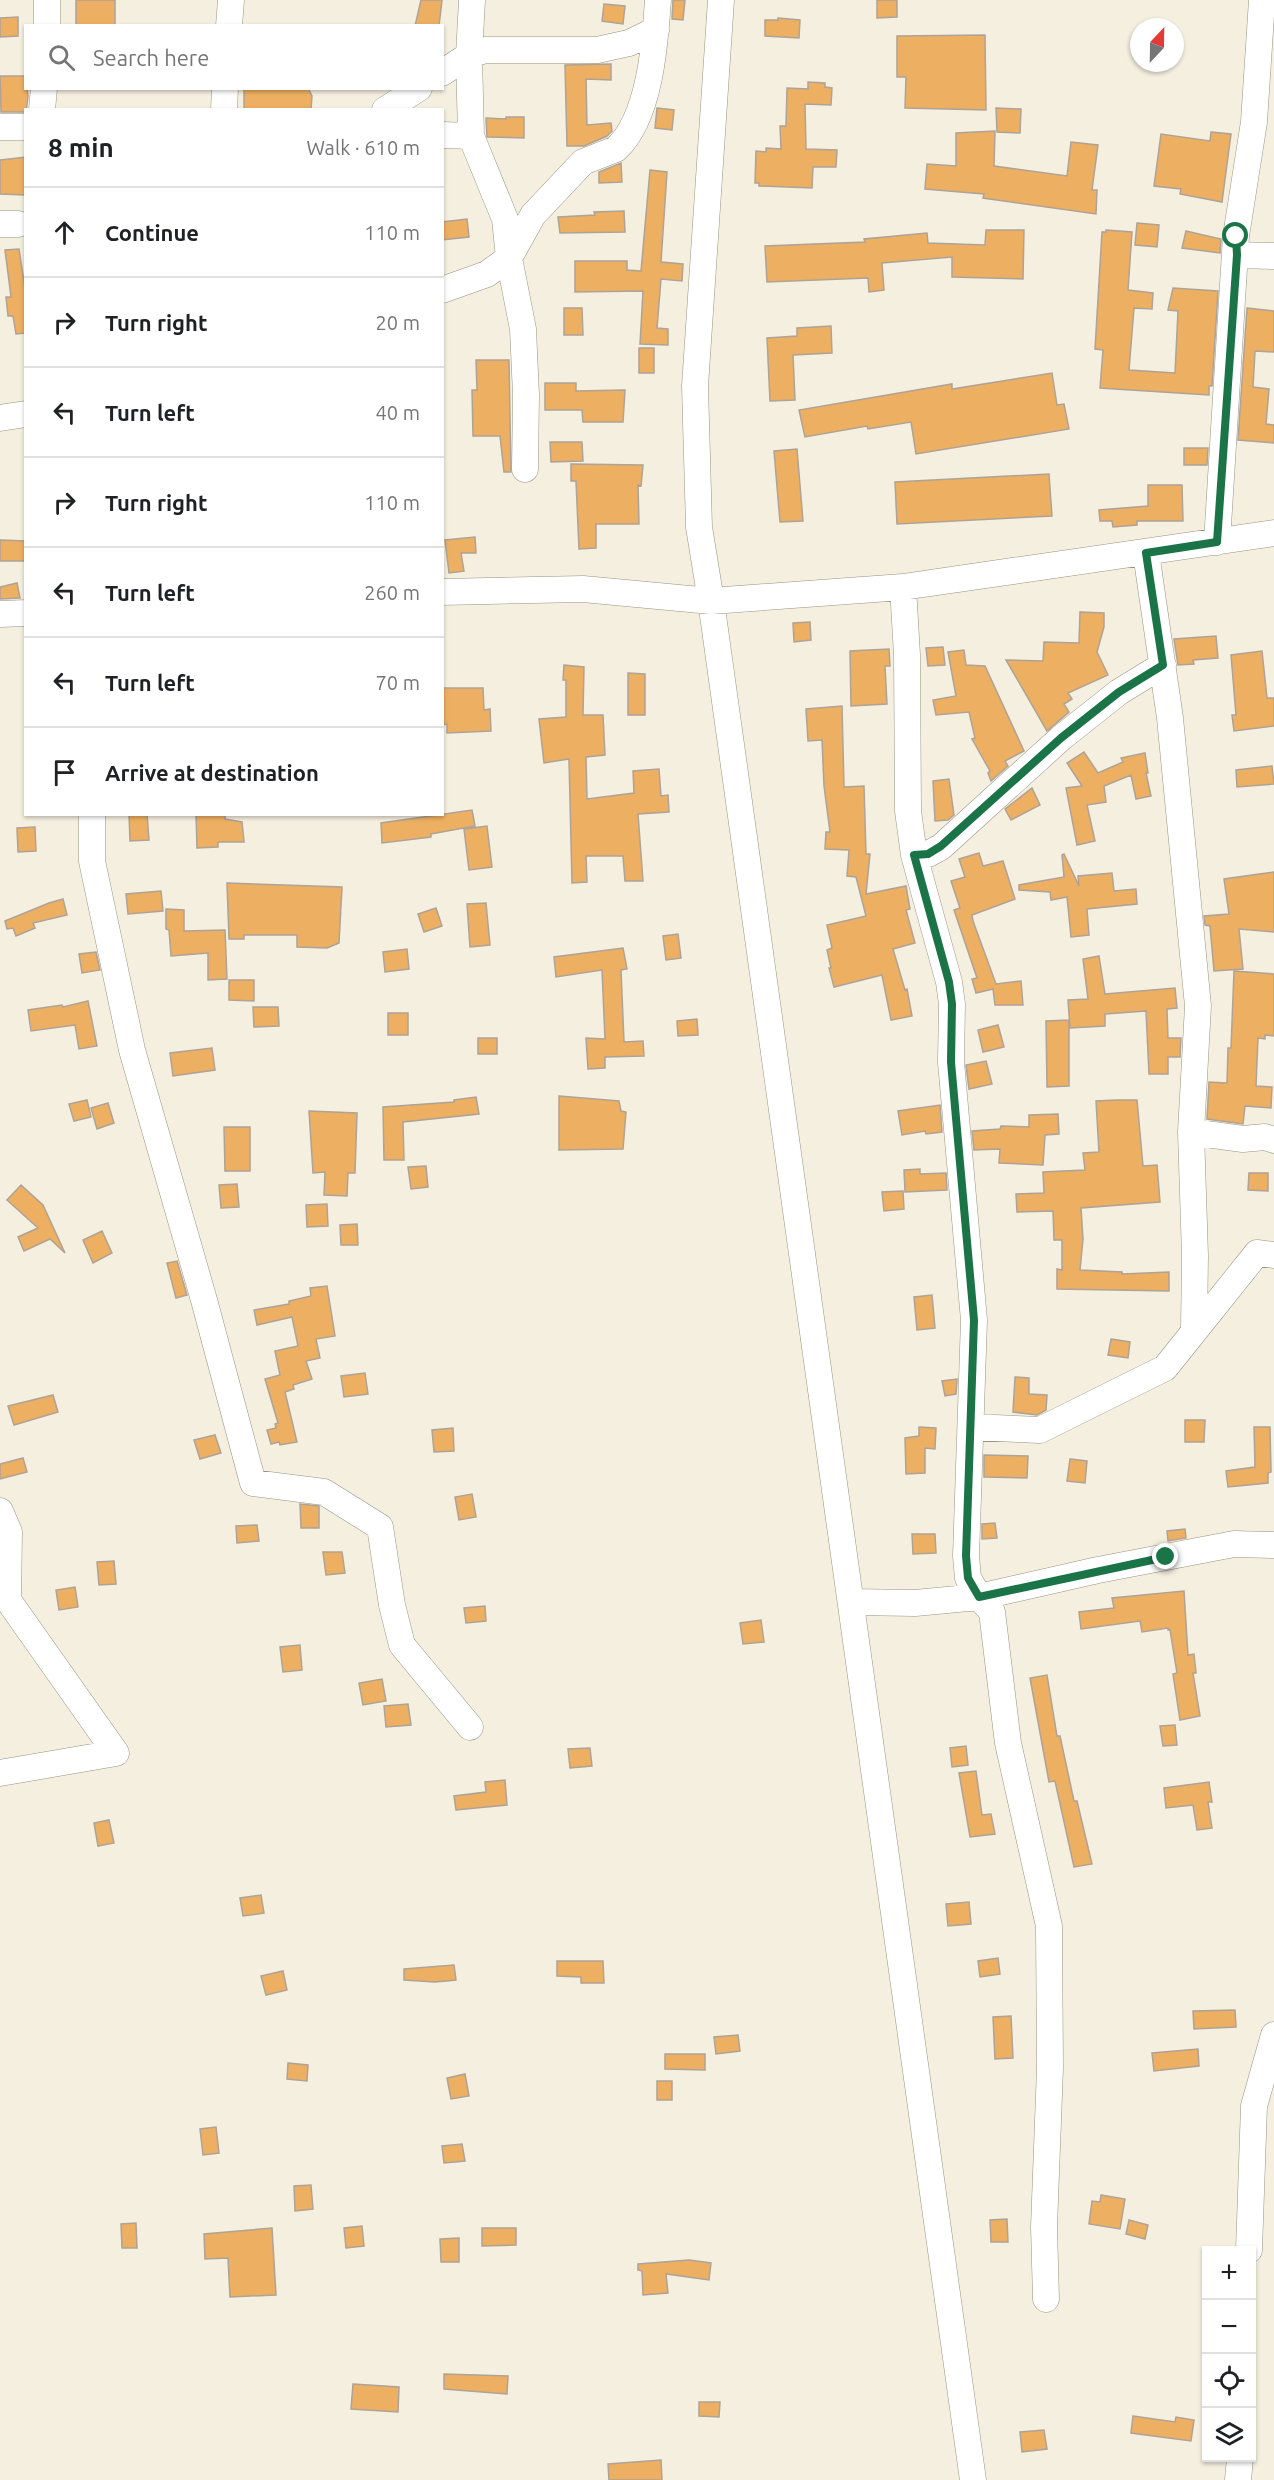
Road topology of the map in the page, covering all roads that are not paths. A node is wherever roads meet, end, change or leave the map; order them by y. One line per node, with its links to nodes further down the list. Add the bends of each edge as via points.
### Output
1 (47, 0): 7 (street)
2 (231, 0): 8 (street)
3 (472, 0): 10 (street)
4 (658, 0): 9 (street)
5 (721, 0): 34 (street, via 695,386 699,527)
6 (1262, 0): 22 (street, via 1254,122 1236,236)
7 (46, 24)
8 (229, 24)
9 (656, 30): 10 (street, via 629,43 597,50 486,50); 24 (street, via 645,96 633,126 616,149 583,162 576,169 533,215)
10 (469, 55): 11 (street); 21 (street)
11 (444, 72)
12 (44, 90): 15 (street)
13 (225, 90): 16 (street)
14 (416, 90): 17 (street)
15 (42, 108)
16 (224, 108)
17 (388, 108)
18 (0, 127): 19 (street)
19 (24, 127)
20 (444, 135): 21 (street)
21 (471, 136): 24 (street, via 505,219)
22 (1237, 255): 23 (street); 30 (street)
23 (1274, 256)
24 (509, 258): 25 (street, via 487,274); 28 (street, via 523,329)
25 (444, 289)
26 (24, 414): 27 (street)
27 (0, 418)
28 (525, 469)
29 (1274, 533): 30 (street)
30 (1217, 542): 31 (street)
31 (1146, 553): 32 (street); 37 (street)
32 (903, 586): 34 (street); 39 (street, via 908,812)
33 (444, 592): 34 (street, via 583,590)
34 (711, 601): 48 (street)
35 (24, 613): 36 (street)
36 (0, 614)
37 (1163, 665): 39 (street, via 1119,692 1061,738 941,846 928,854); 40 (street, via 1198,1006)
38 (92, 816): 49 (street, via 92,861 132,1050 253,1483 324,1492 380,1527 402,1645)
39 (914, 855): 44 (street, via 952,1004 951,1062 974,1320)
40 (1191, 1132): 41 (street); 43 (street, via 1196,1256)
41 (1274, 1140)
42 (1274, 1255): 43 (street, via 1257,1253)
43 (1194, 1330): 44 (street, via 1165,1368 1040,1430)
44 (971, 1426): 47 (street, via 966,1556 968,1578)
45 (0, 1511): 50 (street, via 9,1532 8,1600 116,1753)
46 (1274, 1545): 47 (street, via 1234,1544)
47 (979, 1597): 48 (street, via 915,1603); 53 (street, via 992,1611 1008,1743 1049,1926)
48 (850, 1602): 55 (street)
49 (470, 1727)
50 (0, 1773)
51 (1274, 2035): 52 (street, via 1254,2106)
52 (1249, 2246)
53 (1046, 2300)
54 (1240, 2462): 56 (street)
55 (973, 2480)
56 (1238, 2480)

